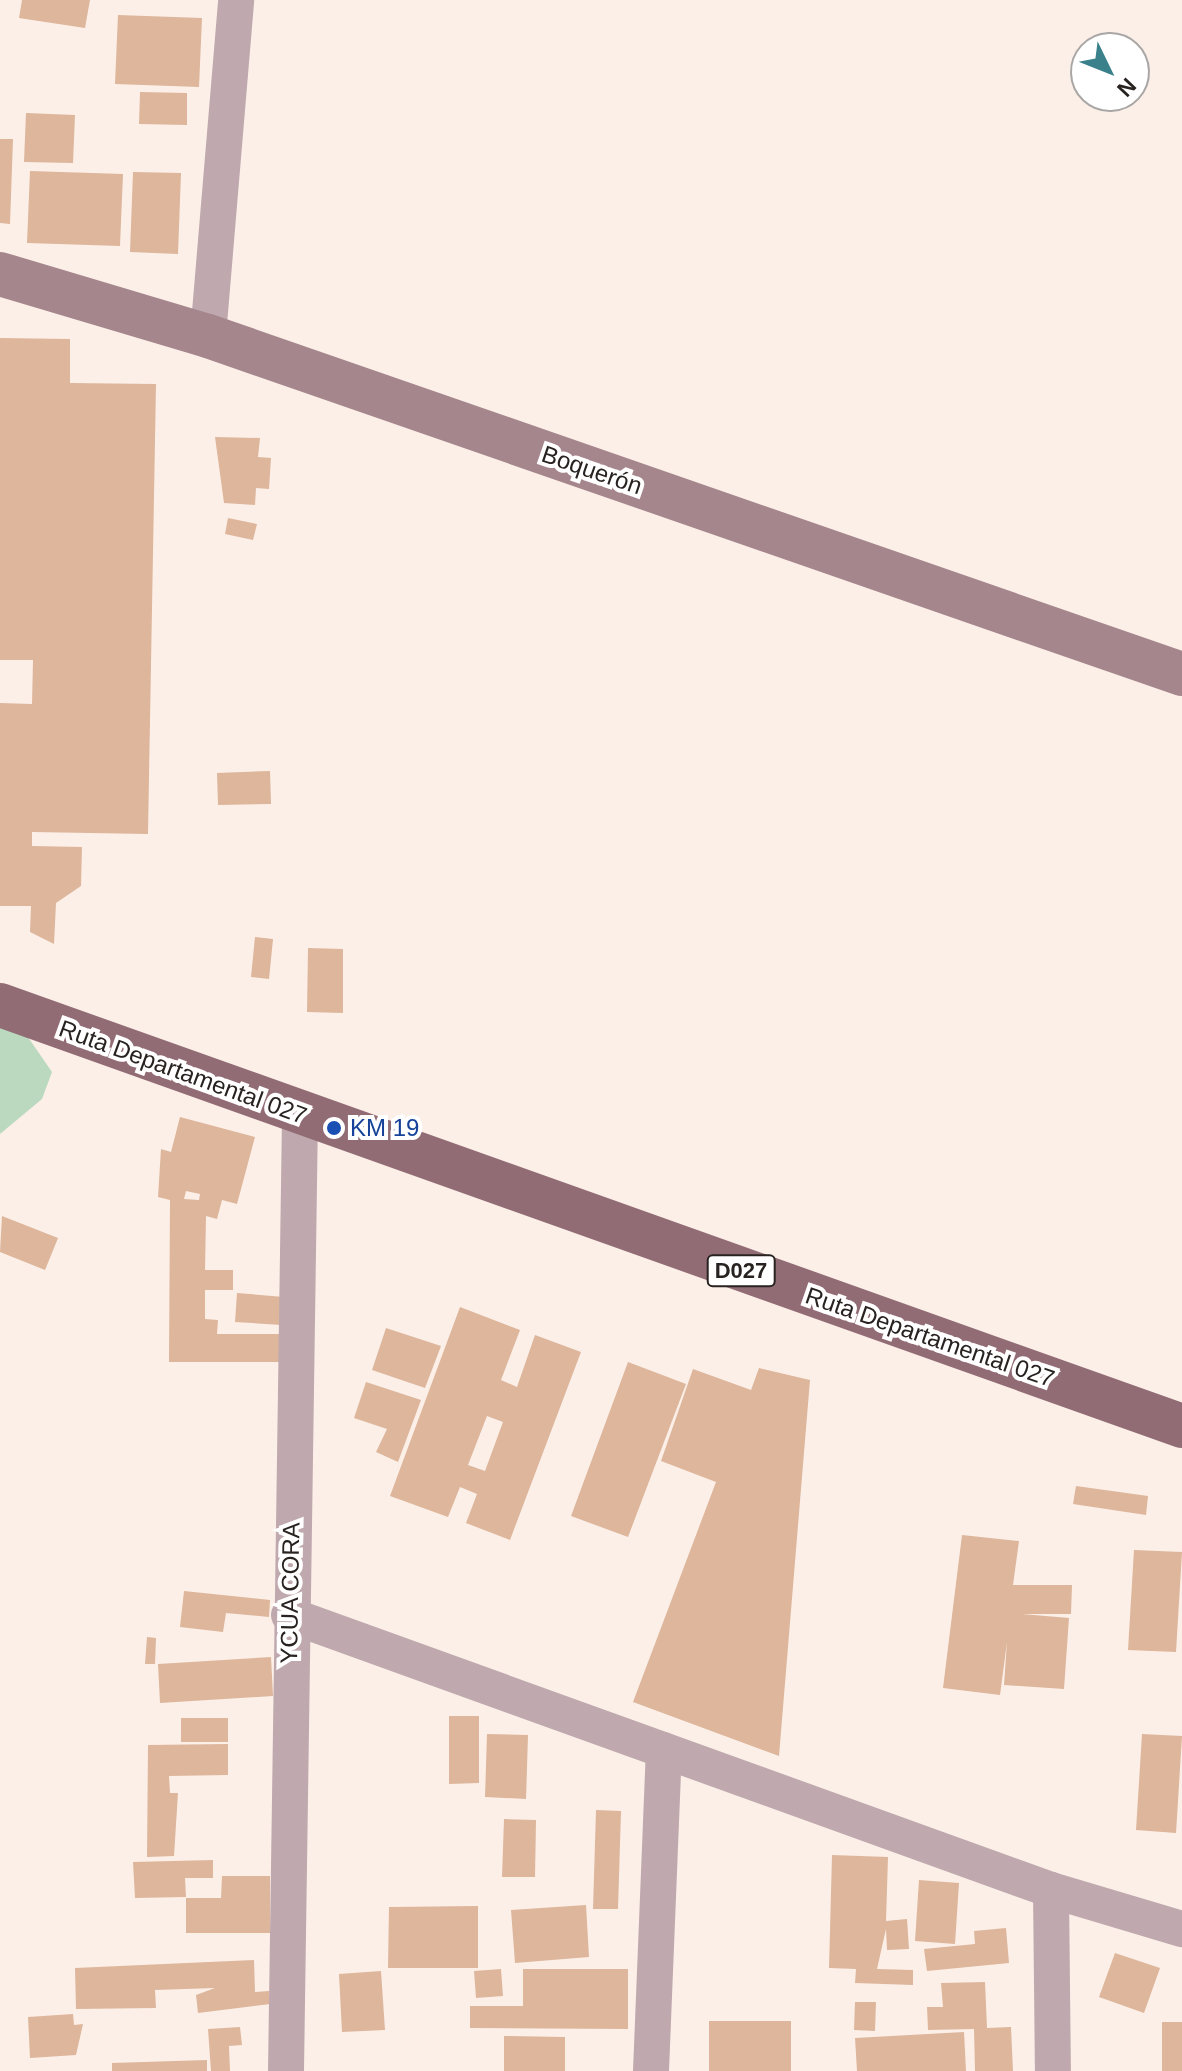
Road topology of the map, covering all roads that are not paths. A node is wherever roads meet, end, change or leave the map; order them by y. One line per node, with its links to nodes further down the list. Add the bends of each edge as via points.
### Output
1 (236, 0): 3 (street)
2 (0, 274): 3 (street, Boquerón)
3 (208, 336): 4 (street, Boquerón)
4 (1182, 674)
5 (0, 1005): 6 (main road, Ruta Departamental 027 / D027)
6 (300, 1115): 7 (main road, Ruta Departamental 027 / D027); 8 (street, YCUA CORA)
7 (1182, 1426)
8 (289, 1615): 9 (street); 12 (street, YCUA CORA)
9 (664, 1750): 10 (street); 13 (street)
10 (1051, 1890): 11 (street); 14 (street)
11 (1182, 1929)
12 (286, 2071)
13 (651, 2071)
14 (1053, 2071)

